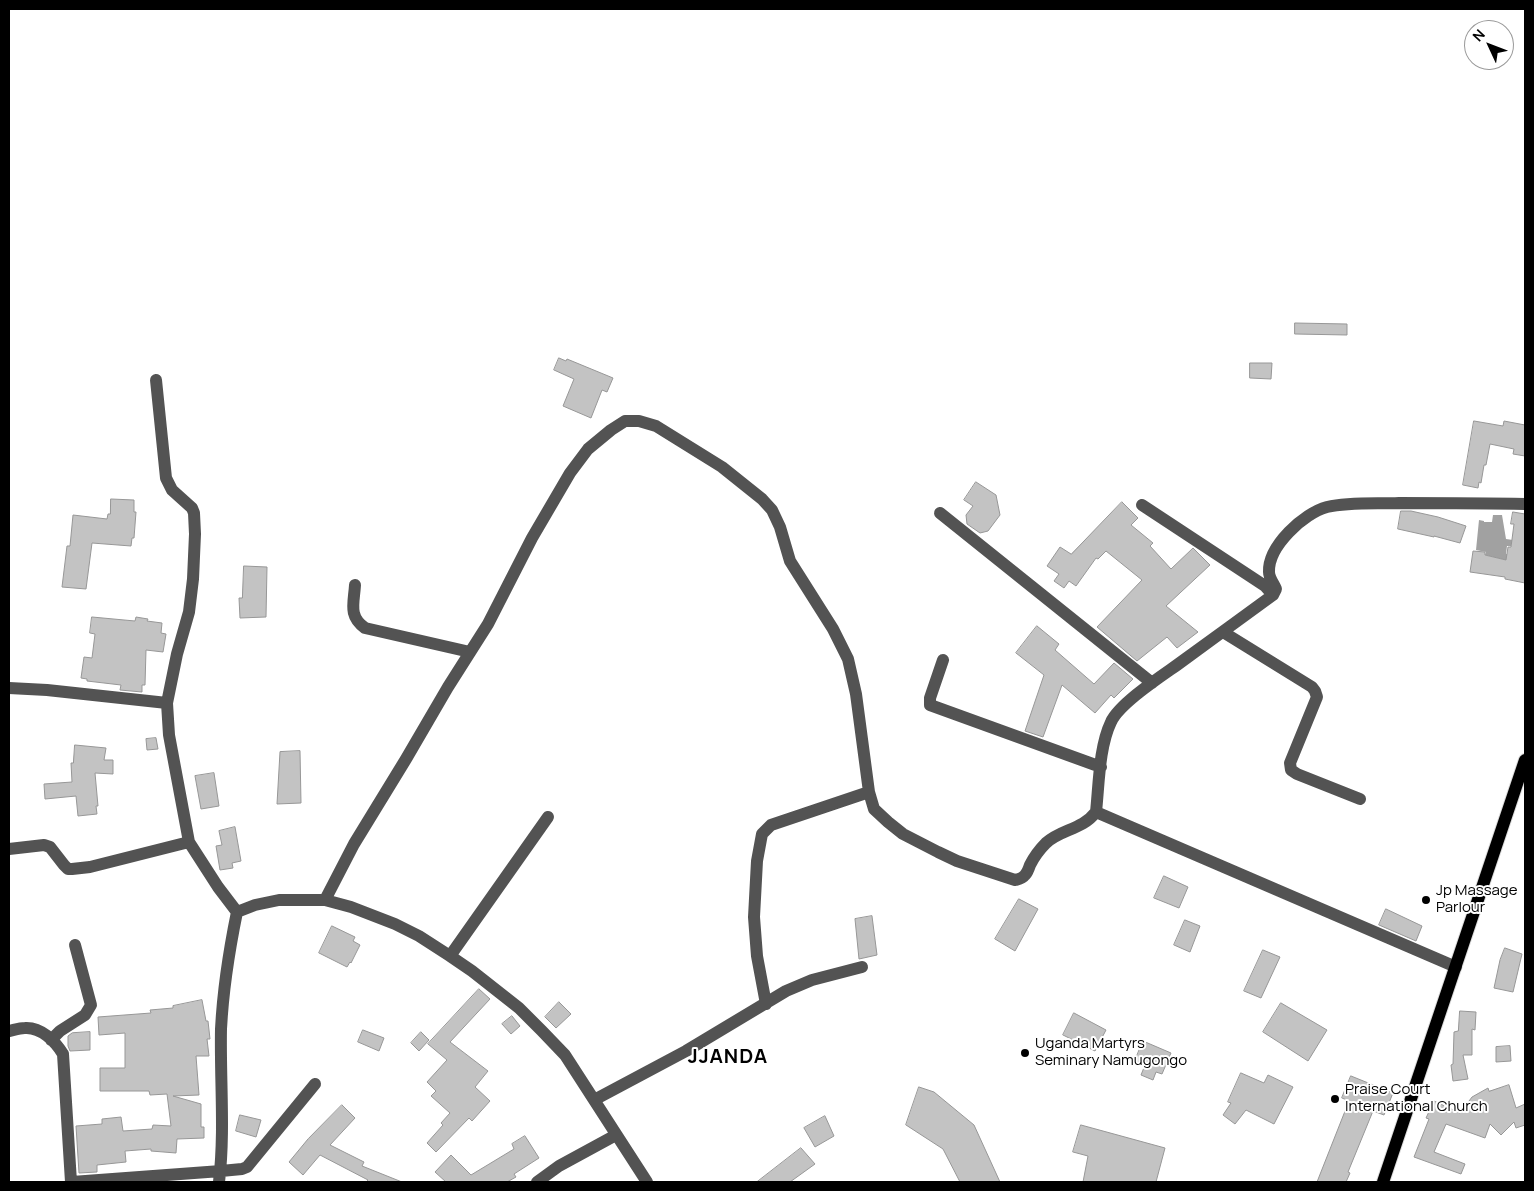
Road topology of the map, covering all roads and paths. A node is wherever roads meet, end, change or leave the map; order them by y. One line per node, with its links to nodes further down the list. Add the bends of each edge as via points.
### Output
1 (156, 380): 12 (street, via 166,478 172,490 192,508 195,534 189,612)
2 (1525, 504): 6 (street, via 1477,502 1327,507 1293,527 1280,543 1271,558 1268,572 1276,589)
3 (1142, 505): 6 (street, via 1265,586)
4 (940, 513): 10 (street)
5 (355, 585): 8 (street, via 354,614 356,622 365,628)
6 (1272, 595): 7 (street)
7 (1223, 632): 10 (street); 16 (street, via 1315,691 1317,697 1290,763 1291,770)
8 (470, 652): 15 (street, via 532,538 588,449 625,421 656,426 722,467 762,498 772,510 790,561 848,659); 21 (street, via 354,844)
9 (943, 660): 14 (street, via 930,705)
10 (1152, 683): 14 (street, via 1118,711 1112,720)
11 (9, 688): 12 (street)
12 (167, 703): 19 (street, via 168,735)
13 (1525, 760): 26 (main road)
14 (1101, 767): 17 (street)
15 (869, 792): 17 (street, via 874,808 903,834 957,861 1015,880 1025,876 1047,842 1084,823); 27 (street, via 771,825 762,834 754,917)
16 (1360, 799)
17 (1096, 812): 26 (street)
18 (548, 817): 24 (street)
19 (189, 842): 20 (street, via 72,869 68,869 50,847 44,845); 22 (street)
20 (9, 849)
21 (325, 900): 22 (street, via 279,900); 24 (street, via 395,924)
22 (236, 912): 33 (street, via 221,1029)
23 (75, 945): 29 (street, via 91,1005 85,1015)
24 (450, 956): 31 (street, via 512,1003 542,1031 565,1055)
25 (862, 967): 27 (street, via 812,980)
26 (1456, 967): 37 (main road)
27 (766, 1004): 31 (street)
28 (9, 1031): 29 (street, via 34,1029)
29 (51, 1040): 34 (street, via 63,1054)
30 (315, 1084): 33 (street, via 247,1167)
31 (594, 1100): 32 (street)
32 (616, 1135): 35 (street); 36 (street)
33 (220, 1176): 34 (street)
34 (72, 1182)
35 (536, 1182)
36 (647, 1182)
37 (1383, 1182)

